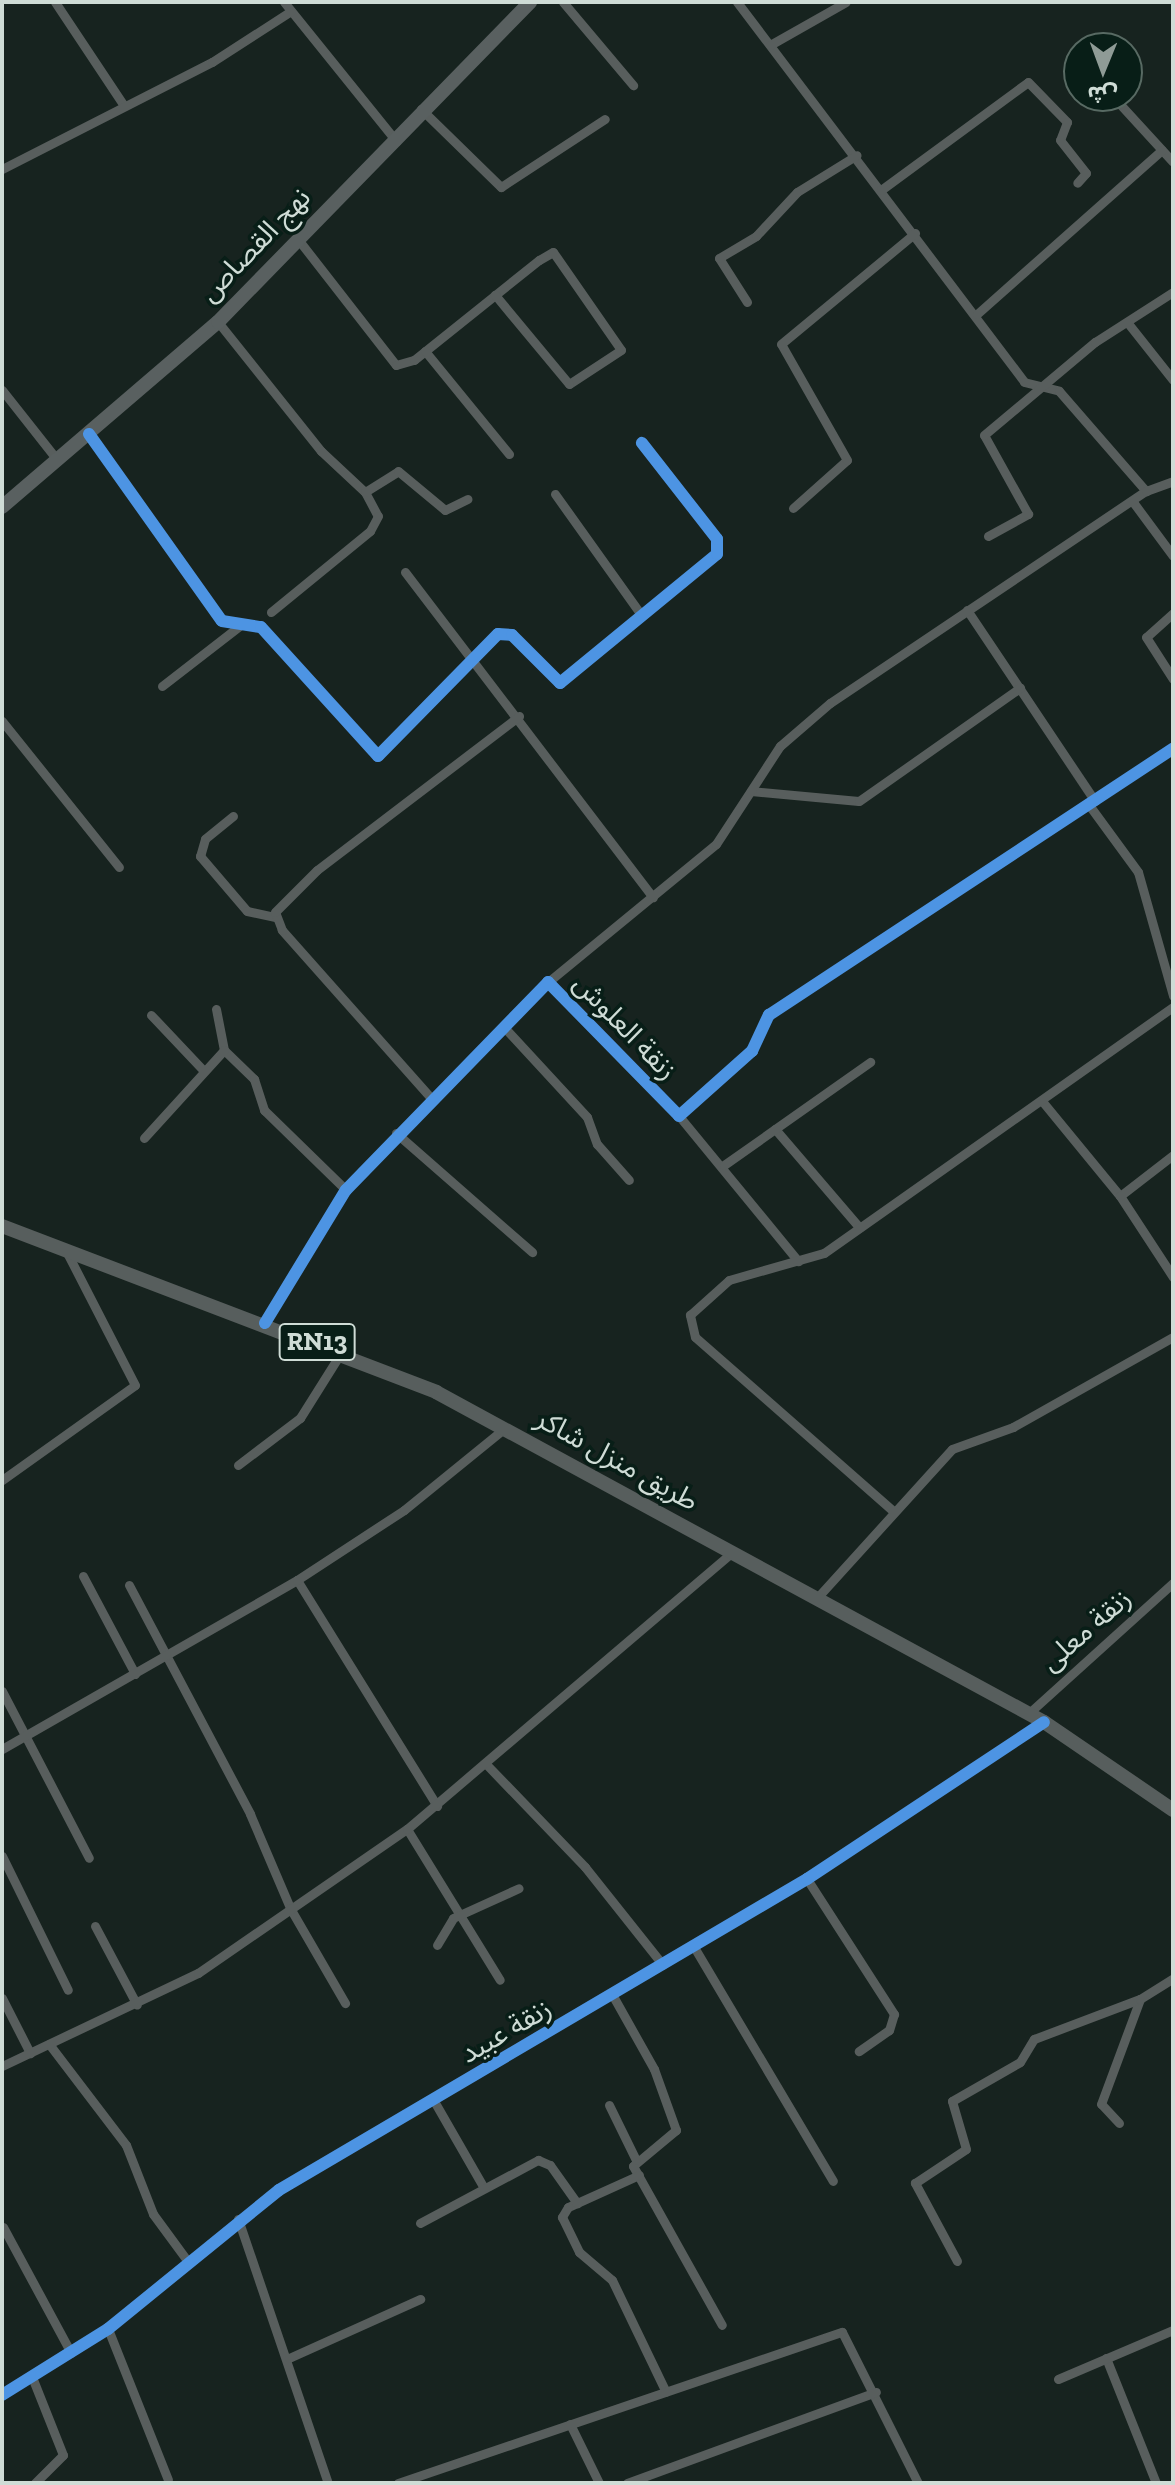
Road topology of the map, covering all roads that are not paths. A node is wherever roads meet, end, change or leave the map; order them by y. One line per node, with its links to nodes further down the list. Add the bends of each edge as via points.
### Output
1 (55, 2): 9 (street)
2 (530, 2): 10 (street, نهج القصاص)
3 (563, 2): 8 (street)
4 (737, 2): 7 (street)
5 (846, 2): 7 (street)
6 (287, 6): 9 (street); 13 (street)
7 (770, 45): 15 (street)
8 (633, 85)
9 (124, 106): 17 (street)
10 (421, 109): 12 (street, via 501,187); 13 (street, نهج القصاص)
11 (1127, 112): 14 (street)
12 (605, 119)
13 (396, 141): 21 (street, نهج القصاص)
14 (1162, 150): 16 (street); 25 (street)
15 (857, 155): 19 (street); 24 (street, via 797,192 756,236 719,258)
16 (1173, 162)
17 (2, 169)
18 (1077, 183): 19 (street, via 1086,173 1060,140 1067,122 1028,82)
19 (881, 190): 20 (street)
20 (915, 233): 25 (street); 43 (street, via 781,344 847,460)
21 (297, 238): 26 (street, نهج القصاص); 28 (street, via 391,362 407,363)
22 (1173, 292): 27 (street)
23 (495, 295): 23 (street, via 558,251 621,350 569,384); 28 (street)
24 (747, 302)
25 (977, 314): 30 (street, via 1021,378)
26 (218, 322): 32 (street, نهج القصاص); 38 (street, via 321,451)
27 (1127, 322): 29 (street); 30 (street)
28 (425, 351): 34 (street)
29 (1173, 380)
30 (1037, 387): 37 (street, via 1059,391); 44 (street, via 983,437 1028,514)
31 (2, 390): 35 (street)
32 (89, 434): 35 (street, نهج القصاص); 51 (street, via 222,621)
33 (642, 443): 50 (street, via 720,546)
34 (509, 454)
35 (58, 461): 42 (street, نهج القصاص)
36 (1173, 481): 37 (street)
37 (1146, 491): 41 (street)
38 (365, 492): 40 (street, via 398,471 445,510); 48 (street, via 376,524)
39 (555, 494): 50 (street)
40 (468, 499)
41 (1133, 502): 45 (street); 47 (street)
42 (2, 507)
43 (793, 508)
44 (988, 536)
45 (1173, 556)
46 (405, 572): 52 (street)
47 (967, 610): 55 (street); 59 (street, via 795,730)
48 (271, 612)
49 (1173, 613): 53 (street, via 1146,637)
50 (642, 616): 52 (street, via 560,683 507,633)
51 (242, 624): 52 (street, via 266,631 378,756); 54 (street)
52 (475, 658): 56 (street)
53 (1173, 679)
54 (162, 686)
55 (1020, 688): 59 (street, via 859,801); 60 (street)
56 (519, 716): 63 (street); 64 (street, via 317,870)
57 (2, 721): 62 (street)
58 (1173, 749): 60 (street, زنقة العلوش)
59 (751, 791): 63 (street, via 722,838)
60 (1092, 803): 66 (street, via 1138,872); 76 (street, زنقة العلوش, via 769,1015 752,1051)
61 (233, 816): 64 (street, via 205,839 200,856 244,909)
62 (119, 867)
63 (653, 897): 65 (street)
64 (275, 917): 74 (street)
65 (548, 982): 70 (street, زنقة العلوش); 76 (street, زنقة العلوش)
66 (1173, 996)
67 (1173, 1007): 75 (street)
68 (216, 1009): 71 (street)
69 (151, 1015): 73 (street)
70 (503, 1026): 74 (street, زنقة العلوش); 82 (street, via 587,1117 597,1144)
71 (224, 1050): 73 (street); 83 (street, via 254,1079 264,1110)
72 (870, 1062): 77 (street)
73 (202, 1069): 79 (street)
74 (431, 1098): 78 (street, زنقة العلوش)
75 (1042, 1101): 84 (street); 86 (street)
76 (679, 1116): 81 (street)
77 (775, 1129): 81 (street); 86 (street)
78 (396, 1133): 83 (street, زنقة العلوش); 88 (street)
79 (144, 1138)
80 (1173, 1155): 84 (street)
81 (724, 1165): 89 (street)
82 (629, 1180)
83 (346, 1190): 91 (street, زنقة العلوش)
84 (1120, 1196): 90 (street)
85 (2, 1226): 87 (main road, طريق منزل شاكر / RN13)
86 (860, 1228): 89 (street)
87 (65, 1249): 91 (main road, طريق منزل شاكر / RN13); 96 (street, via 135,1385)
88 (532, 1252)
89 (798, 1261): 97 (street, via 716,1287 697,1303 688,1326)
90 (1173, 1277)
91 (265, 1323): 93 (main road, طريق منزل شاكر / RN13)
92 (1173, 1337): 97 (street, via 1013,1427 952,1449)
93 (342, 1351): 94 (main road, طريق منزل شاكر / RN13); 95 (street, via 300,1418)
94 (505, 1428): 98 (main road, طريق منزل شاكر / RN13); 100 (street, via 404,1510)
95 (238, 1465)
96 (2, 1480)
97 (892, 1510): 103 (street)
98 (733, 1552): 103 (main road, طريق منزل شاكر / RN13); 111 (street)
99 (83, 1576): 105 (street)
100 (297, 1580): 104 (street); 112 (street)
101 (1173, 1583): 107 (street, زنقة معلى)
102 (129, 1585): 104 (street)
103 (816, 1599): 107 (main road, طريق منزل شاكر / RN13)
104 (170, 1654): 105 (street); 119 (street)
105 (135, 1674): 109 (street)
106 (2, 1691): 109 (street)
107 (1029, 1713): 108 (main road, طريق منزل شاكر / RN13)
108 (1044, 1722): 113 (main road, طريق منزل شاكر / RN13); 117 (street, زنقة عبيد)
109 (26, 1735): 110 (street); 116 (street)
110 (2, 1749)
111 (486, 1764): 112 (street); 124 (street, via 585,1867)
112 (437, 1806): 114 (street)
113 (1173, 1810)
114 (407, 1829): 119 (street); 120 (street)
115 (2, 1856): 127 (street)
116 (89, 1858)
117 (807, 1879): 123 (street, زنقة عبيد); 134 (street, via 894,2014 889,2030)
118 (519, 1888): 120 (street)
119 (290, 1908): 131 (street); 132 (street)
120 (460, 1914): 122 (street); 126 (street)
121 (95, 1926): 132 (street)
122 (437, 1945)
123 (694, 1947): 124 (street, زنقة عبيد); 142 (street)
124 (663, 1965): 128 (street, زنقة عبيد)
125 (1173, 1978): 130 (street)
126 (500, 1980)
127 (68, 1990)
128 (613, 1996): 137 (street, زنقة عبيد); 140 (street, via 654,2069 676,2130)
129 (2, 1998): 135 (street)
130 (1140, 1999): 139 (street, via 1103,2096 1103,2110); 149 (street, via 1042,2034 1020,2062 952,2101 966,2149 915,2183)
131 (345, 2003)
132 (137, 2005): 133 (street)
133 (49, 2044): 135 (street); 148 (street, via 126,2145 153,2214)
134 (859, 2051)
135 (30, 2053): 136 (street)
136 (2, 2066)
137 (434, 2101): 143 (street); 145 (street, زنقة عبيد)
138 (609, 2105): 140 (street)
139 (1119, 2123)
140 (636, 2160): 141 (street)
141 (639, 2175): 144 (street); 151 (street)
142 (833, 2181)
143 (484, 2188): 144 (street, via 538,2160 550,2165); 146 (street)
144 (577, 2203): 159 (street, via 562,2212 571,2241 612,2280)
145 (238, 2219): 148 (street, زنقة عبيد); 155 (street)
146 (420, 2223)
147 (3, 2227): 154 (street)
148 (186, 2259): 152 (street, زنقة عبيد)
149 (957, 2261)
150 (420, 2299): 155 (street)
151 (722, 2325)
152 (108, 2329): 154 (street, زنقة عبيد); 163 (street)
153 (1173, 2330): 156 (street)
154 (71, 2353): 157 (street, زنقة عبيد)
155 (289, 2358): 165 (street)
156 (1106, 2358): 158 (street); 170 (street)
157 (32, 2377): 161 (street, زنقة عبيد); 164 (street, via 63,2455)
158 (1058, 2379)
159 (666, 2392): 160 (street, via 842,2332); 162 (street)
160 (876, 2392): 168 (street); 169 (street)
161 (2, 2395)
162 (570, 2424): 166 (street); 167 (street)
163 (168, 2480)
164 (35, 2483)
165 (328, 2483)
166 (398, 2483)
167 (599, 2483)
168 (627, 2483)
169 (918, 2483)
170 (1156, 2483)

